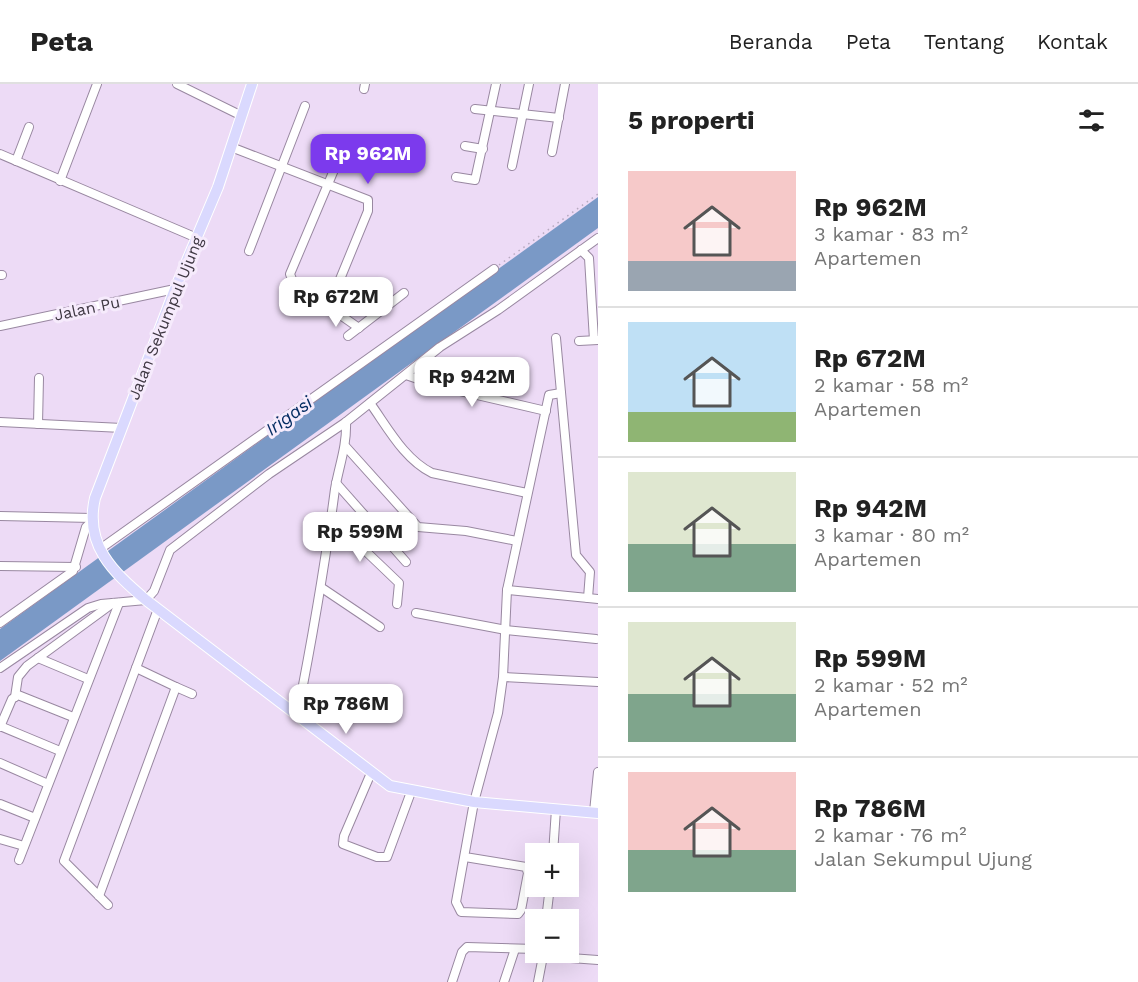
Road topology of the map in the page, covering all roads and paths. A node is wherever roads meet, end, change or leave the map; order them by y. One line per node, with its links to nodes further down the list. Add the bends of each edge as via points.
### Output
1 (97, 84): 24 (street)
2 (177, 84): 11 (street)
3 (252, 84): 11 (main road, Jalan Sekumpul Ujung)
4 (496, 84): 9 (street)
5 (529, 84): 10 (street)
6 (565, 84): 12 (street)
7 (305, 106): 21 (street)
8 (475, 109): 9 (street)
9 (491, 111): 10 (street); 16 (street)
10 (523, 114): 12 (street); 22 (street)
11 (242, 116): 15 (main road, Jalan Sekumpul Ujung)
12 (559, 118): 18 (street)
13 (29, 128): 20 (street)
14 (465, 146): 16 (street)
15 (231, 147): 21 (street); 27 (main road, Jalan Sekumpul Ujung)
16 (483, 149): 23 (street, via 475,180)
17 (342, 151): 25 (street)
18 (552, 152)
19 (0, 154): 20 (street)
20 (16, 161): 24 (street)
21 (283, 166): 25 (street); 30 (street)
22 (512, 166)
23 (456, 177)
24 (60, 181): 27 (street)
25 (328, 184): 34 (street, via 290,274 293,282); 34 (street, via 366,198 369,206)
26 (598, 194): 31 (path)
27 (197, 238): 32 (main road, Jalan Sekumpul Ujung)
28 (598, 238): 29 (street)
29 (581, 250): 39 (street, via 589,258); 41 (street)
30 (249, 251)
31 (494, 269): 57 (street)
32 (175, 289): 35 (street, Jalan Pu); 49 (main road, Jalan Sekumpul Ujung)
33 (404, 293): 36 (street)
34 (328, 306): 36 (street)
35 (0, 326)
36 (358, 328): 37 (street)
37 (348, 336)
38 (556, 338): 43 (street)
39 (596, 340): 40 (street)
40 (579, 341)
41 (406, 375): 44 (street); 45 (street, via 438,387)
42 (39, 378): 48 (street)
43 (561, 393): 45 (street, via 549,396); 63 (street, via 576,555 590,572)
44 (370, 403): 47 (street); 52 (street, via 419,466)
45 (546, 411): 52 (street)
46 (0, 422): 48 (street)
47 (346, 422): 50 (street); 65 (street, via 269,474 170,550 154,591)
48 (38, 424): 49 (street)
49 (122, 428): 55 (main road, Jalan Sekumpul Ujung, via 95,498)
50 (346, 447): 51 (street); 56 (street, via 418,527)
51 (336, 483): 54 (street); 58 (street)
52 (527, 493): 56 (street)
53 (0, 516): 55 (street)
54 (332, 519): 61 (street); 67 (street, via 399,583)
55 (92, 520): 57 (main road, Jalan Sekumpul Ujung); 60 (street, via 86,527)
56 (517, 541): 62 (street)
57 (101, 551): 65 (main road, via 124,582)
58 (406, 562)
59 (0, 566): 60 (street)
60 (76, 567): 70 (street)
61 (322, 588): 71 (street); 83 (street)
62 (507, 590): 63 (street); 72 (street)
63 (588, 598): 64 (street)
64 (598, 599)
65 (146, 600): 66 (street); 68 (main road)
66 (116, 603): 74 (street); 76 (street, via 88,608); 78 (street)
67 (397, 604)
68 (158, 609): 75 (street); 83 (main road)
69 (416, 613): 72 (street)
70 (0, 623)
71 (380, 627)
72 (506, 630): 73 (street); 77 (street)
73 (596, 639)
74 (39, 658): 78 (street); 82 (street, via 22,671)
75 (136, 668): 80 (street); 102 (street, via 64,861)
76 (0, 669)
77 (503, 677): 79 (street); 92 (street, via 498,713)
78 (88, 679): 84 (street)
79 (598, 682)
80 (176, 687): 81 (street); 102 (street)
81 (192, 694)
82 (15, 697): 84 (street); 85 (street)
83 (297, 716): 89 (main road)
84 (73, 717): 86 (street)
85 (0, 727): 86 (street)
86 (60, 751): 90 (street)
87 (0, 763): 90 (street)
88 (598, 772): 95 (street)
89 (371, 773): 91 (main road, via 390,786); 91 (street, via 343,844 387,857)
90 (48, 784): 96 (street)
91 (411, 792): 92 (main road)
92 (474, 802): 94 (main road); 100 (street)
93 (0, 804): 96 (street)
94 (556, 809): 95 (main road); 98 (street)
95 (596, 813)
96 (35, 818): 99 (street)
97 (0, 839): 99 (street)
98 (554, 843)
99 (24, 846): 101 (street)
100 (465, 857): 100 (street, via 456,902 458,910 518,914 526,867)
101 (19, 860)
102 (99, 896): 103 (street)
103 (108, 905)
104 (515, 949): 105 (street); 109 (street, via 467,947); 110 (street)
105 (525, 949)
106 (579, 958): 107 (street)
107 (598, 960)
108 (541, 963): 111 (street)
109 (452, 982)
110 (504, 982)
111 (538, 982)

